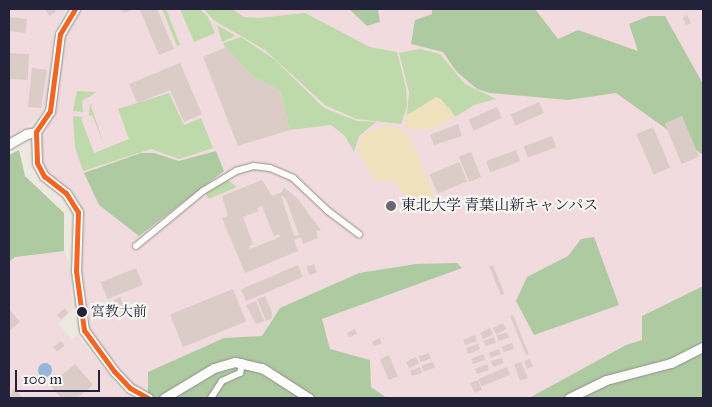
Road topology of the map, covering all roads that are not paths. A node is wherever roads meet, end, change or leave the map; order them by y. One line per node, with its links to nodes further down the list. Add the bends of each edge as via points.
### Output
1 (75, 9): 2 (street, via 60,34 50,111)
2 (36, 132): 3 (street); 8 (street, via 40,171 66,194 78,212 76,272 84,330 130,388)
3 (9, 144)
4 (359, 234): 5 (street, via 328,211 293,178 270,168 253,166 236,171 202,191)
5 (136, 246)
6 (703, 347): 12 (street, via 672,363 606,380)
7 (243, 362): 9 (street, via 214,368); 10 (street, via 240,373 222,381); 11 (street, via 262,368)
8 (148, 398)
9 (164, 398)
10 (211, 398)
11 (309, 398)
12 (569, 398)

